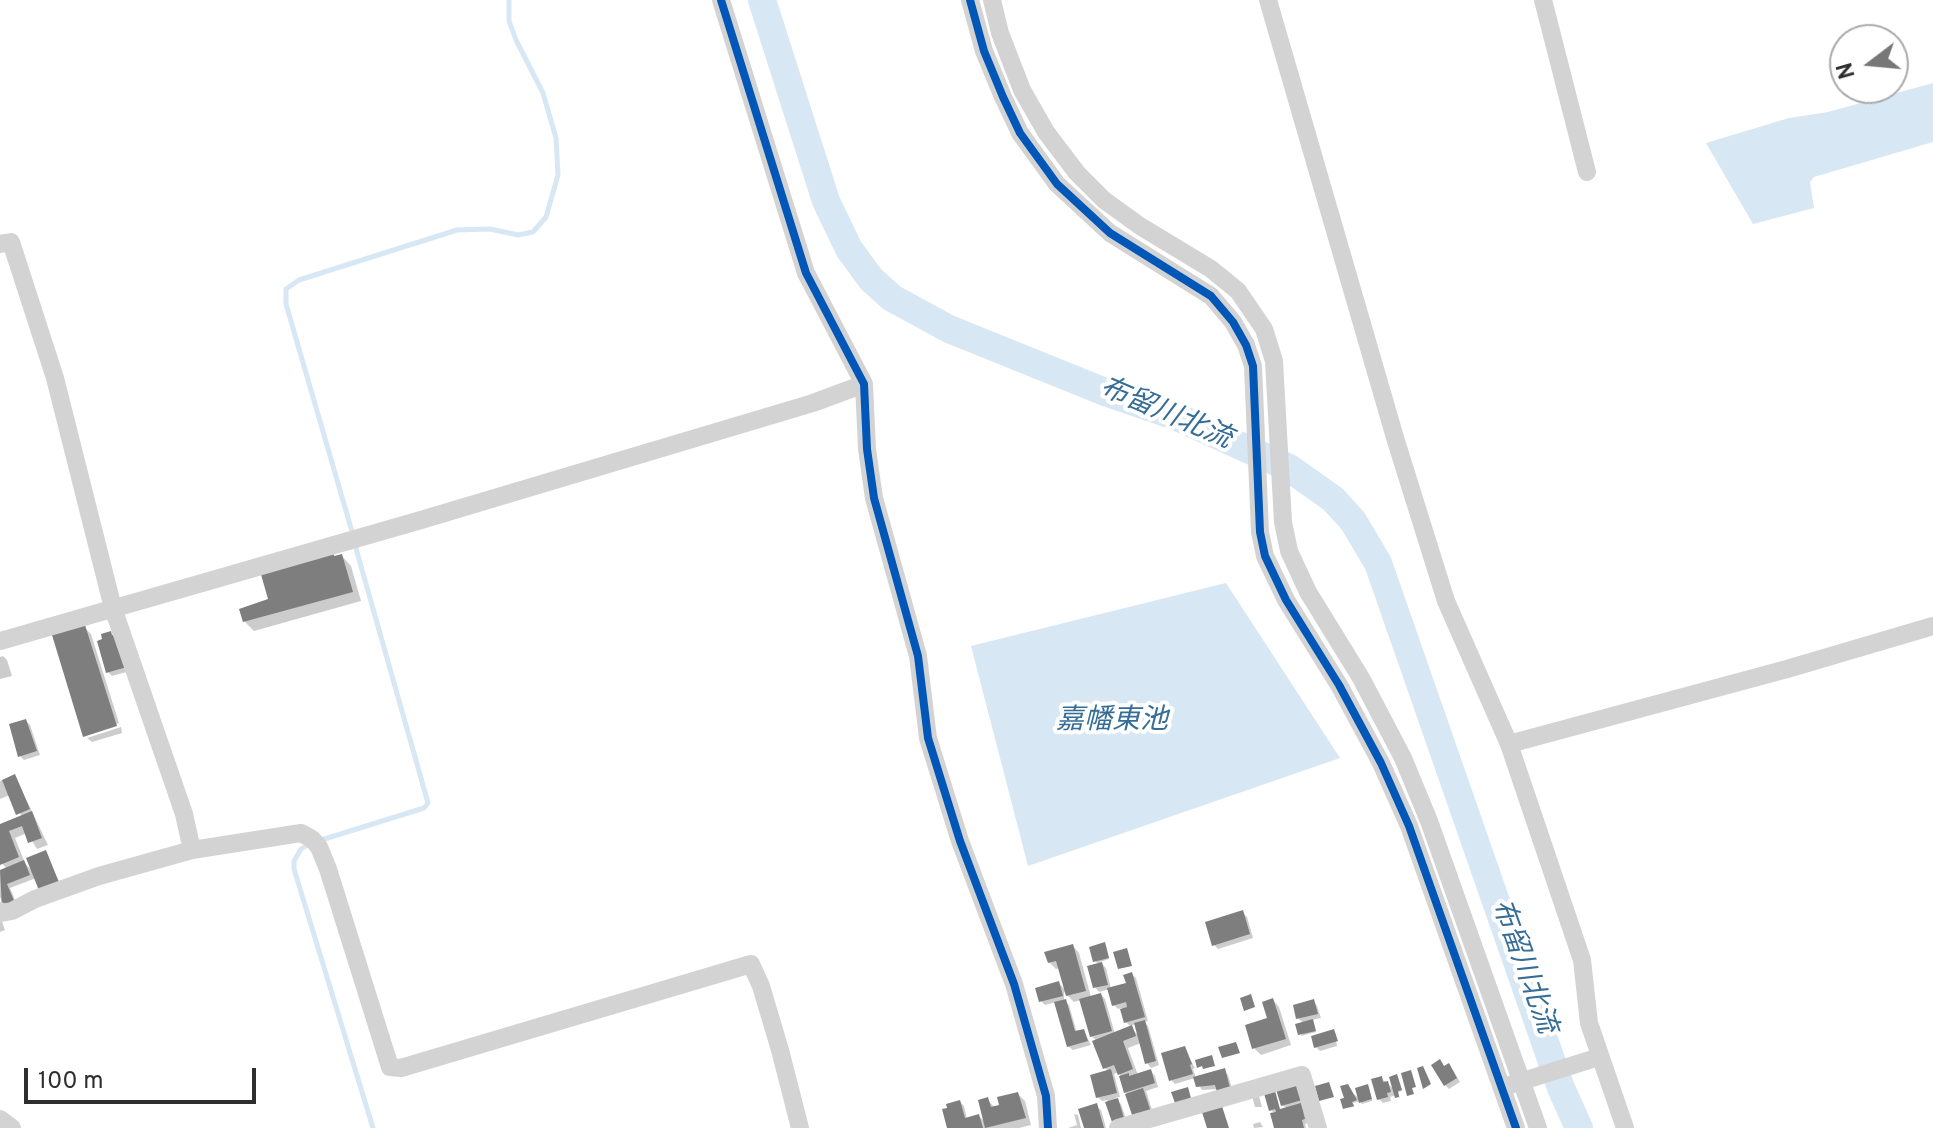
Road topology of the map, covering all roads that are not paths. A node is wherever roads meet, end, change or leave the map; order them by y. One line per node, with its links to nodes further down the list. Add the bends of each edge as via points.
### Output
1 (721, 0): 8 (street, via 806,273)
2 (970, 0): 17 (street, via 1003,97 1040,162 1110,233 1211,296 1246,345 1253,366 1265,556 1339,685 1409,826)
3 (992, 0): 16 (street, via 1022,90 1077,173 1104,200 1238,291 1264,329 1274,361 1289,551 1403,758)
4 (1268, 0): 12 (street, via 1446,601)
5 (1543, 0): 6 (street)
6 (1587, 172)
7 (0, 244): 9 (street, via 11,242 55,378)
8 (864, 384): 9 (street); 21 (street, via 874,498 918,656 928,738 1014,984 1046,1096)
9 (113, 608): 11 (street); 13 (street)
10 (1933, 626): 12 (street)
11 (0, 641)
12 (1509, 744): 15 (street, via 1582,960)
13 (192, 850): 14 (street); 20 (street, via 293,833 312,839 328,869 390,1067 751,964)
14 (0, 911)
15 (1596, 1059): 16 (street); 26 (street)
16 (1528, 1079): 17 (street); 25 (street)
17 (1502, 1087): 24 (street)
18 (0, 1119): 19 (street)
19 (12, 1128)
20 (800, 1128)
21 (1048, 1128)
22 (1118, 1128): 23 (street, via 1302,1075)
23 (1318, 1128)
24 (1516, 1128)
25 (1538, 1128)
26 (1625, 1128)

